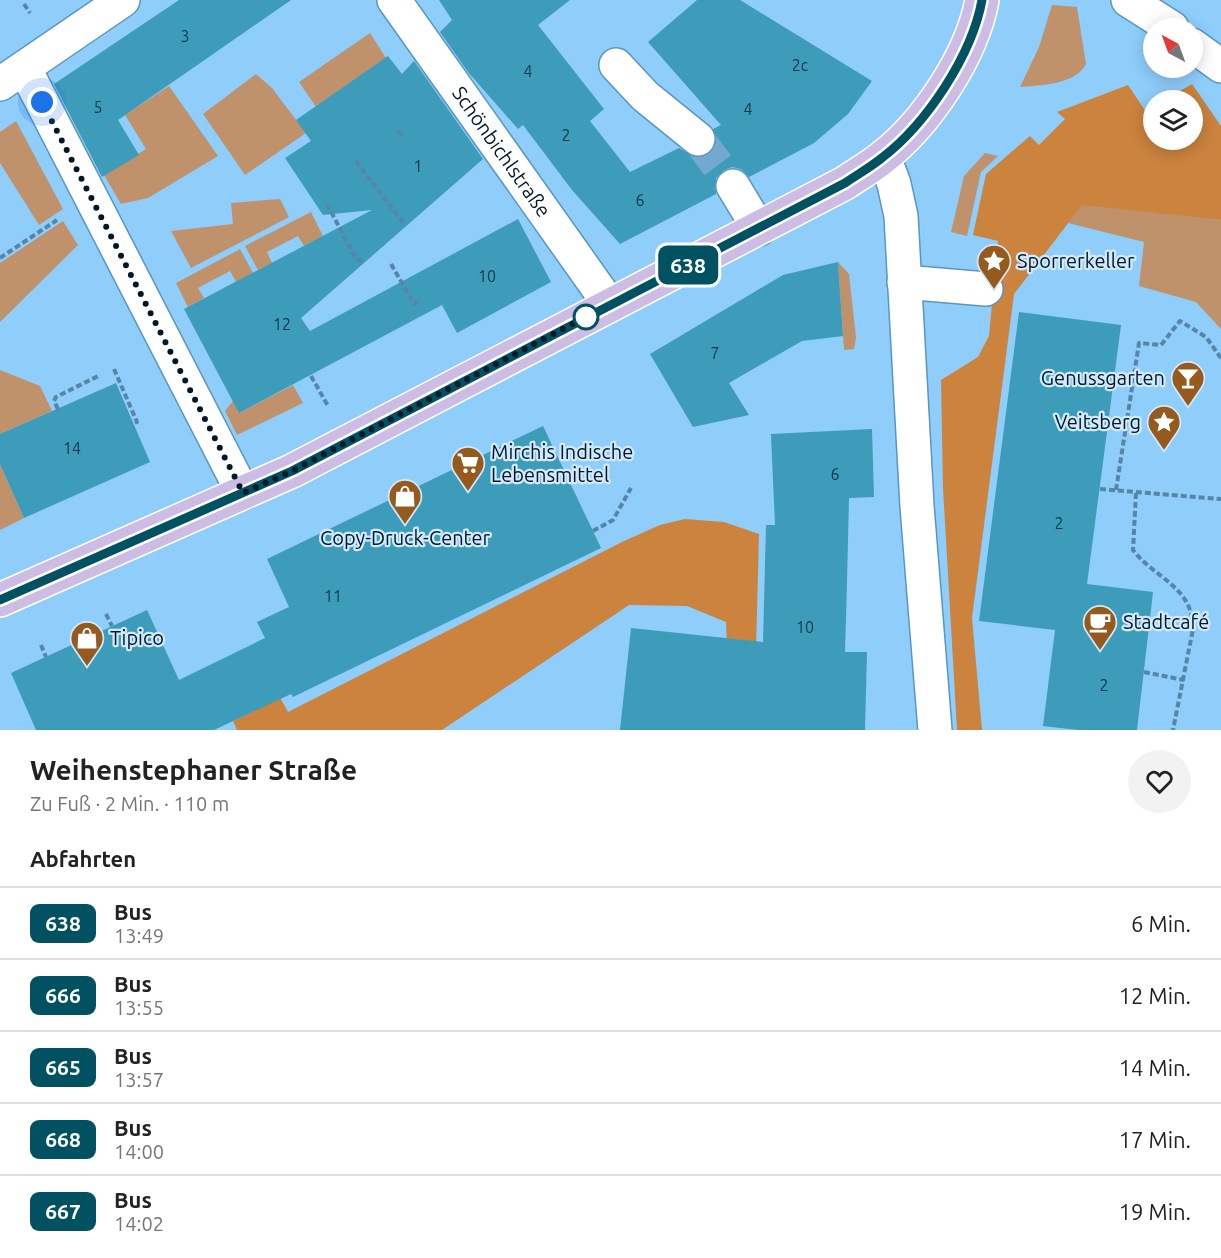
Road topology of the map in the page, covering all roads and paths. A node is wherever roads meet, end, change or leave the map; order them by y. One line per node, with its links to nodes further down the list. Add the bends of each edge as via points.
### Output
1 (123, 0): 9 (street)
2 (394, 0): 26 (street, Schönbichlstraße)
3 (982, 0): 13 (main road, via 963,56 906,135)
4 (1128, 0): 5 (street)
5 (1156, 18)
6 (1203, 53): 8 (street)
7 (616, 65): 12 (street, via 645,96)
8 (1221, 66)
9 (12, 77): 37 (street)
10 (399, 131): 11 (path)
11 (402, 136)
12 (698, 139)
13 (884, 157): 19 (main road, via 845,183); 23 (street, via 901,216)
14 (356, 161): 18 (path)
15 (733, 186): 19 (street)
16 (327, 204): 21 (path, via 356,259)
17 (60, 219): 20 (path)
18 (404, 224)
19 (759, 229): 26 (main road)
20 (0, 258)
21 (365, 262)
22 (391, 264): 25 (path, via 414,304)
23 (904, 282): 24 (street); 48 (street)
24 (987, 289)
25 (422, 299)
26 (610, 304): 37 (main road)
27 (1221, 358): 36 (path, via 1206,337 1179,321 1161,345 1139,343)
28 (114, 369): 33 (path, via 138,422)
29 (98, 376): 31 (path, via 56,397)
30 (311, 376): 32 (path)
31 (58, 409)
32 (329, 409)
33 (133, 423)
34 (632, 488): 40 (path, via 613,520)
35 (1100, 489): 36 (path)
36 (1116, 490): 38 (path)
37 (243, 493): 41 (main road)
38 (1137, 493): 39 (path); 47 (path, via 1133,550 1179,591 1193,614)
39 (1221, 499)
40 (593, 531)
41 (0, 600)
42 (106, 614): 43 (path)
43 (112, 626)
44 (41, 645): 45 (path)
45 (46, 657)
46 (1144, 672): 47 (path)
47 (1184, 680): 49 (path)
48 (935, 730)
49 (1173, 730)

